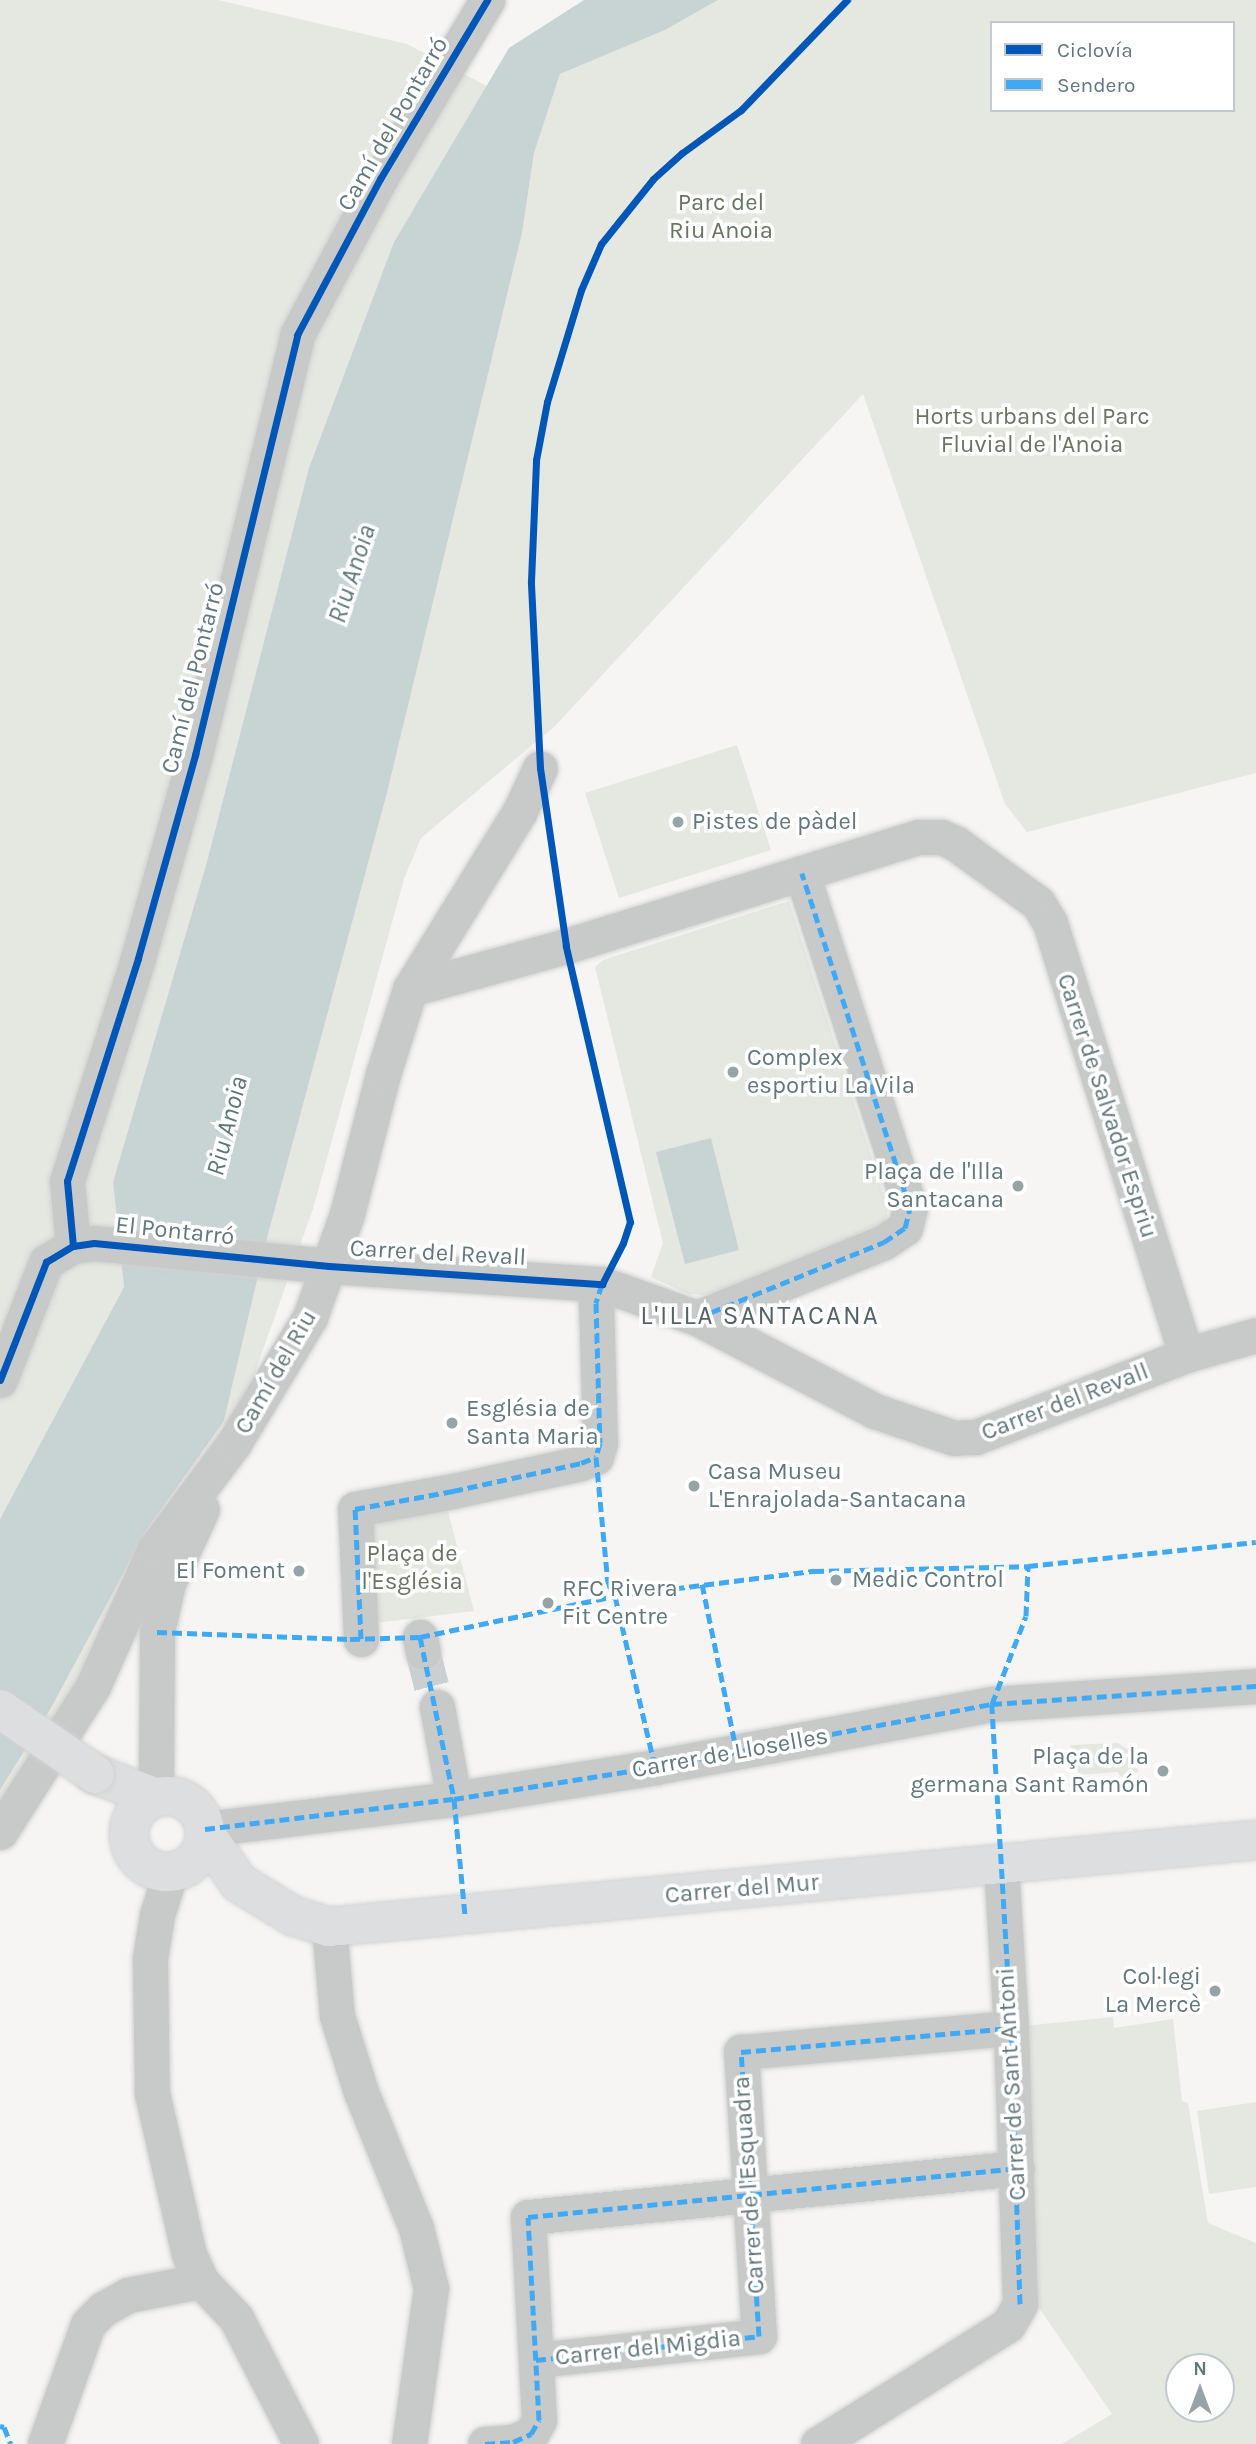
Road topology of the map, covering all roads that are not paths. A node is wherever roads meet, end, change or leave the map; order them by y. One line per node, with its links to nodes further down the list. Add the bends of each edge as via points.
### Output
1 (487, 0): 5 (street, Camí del Pontarró, via 380,179 297,335 195,755 138,958 66,1181)
2 (540, 768): 4 (street, Camí del Riu, via 520,811)
3 (802, 873): 4 (street, Carrer de Salvador Espriu); 9 (street, via 910,1208 905,1228 884,1242); 11 (street, Carrer de Salvador Espriu, via 919,837 941,837 955,842 1038,902 1050,923)
4 (410, 989): 7 (street, Camí del Riu)
5 (73, 1246): 6 (street, El Pontarró, via 112,1243); 12 (street, via 46,1262)
6 (272, 1261): 7 (street, Carrer del Revall)
7 (329, 1266): 8 (street, Carrer del Revall); 13 (street, Camí del Riu, via 302,1334)
8 (602, 1284): 9 (street, Carrer del Revall); 14 (street, via 596,1303 600,1443 596,1457 453,1492 355,1509)
9 (696, 1318): 11 (street, Carrer del Revall, via 875,1411 954,1438 976,1437)
10 (1256, 1335): 11 (street, Carrer del Revall)
11 (1186, 1355)
12 (0, 1380)
13 (234, 1443): 19 (street, via 168,1583 157,1632 156,1779); 21 (street, Camí del Riu, via 154,1550 93,1686)
14 (361, 1639)
15 (1256, 1686): 18 (street, Carrer de Lloselles, via 992,1704 668,1765)
16 (437, 1707): 18 (street)
17 (0, 1709): 19 (main road, bridge)
18 (454, 1799): 20 (street, Carrer de Lloselles)
19 (148, 1805): 20 (main road, via 180,1800 198,1813); 24 (main road, via 130,1845 139,1861 155,1870)
20 (205, 1831): 24 (main road, via 195,1861); 25 (main road)
21 (0, 1832)
22 (1256, 1840): 23 (main road, Carrer del Mur)
23 (1001, 1864): 26 (main road, Carrer del Mur); 27 (street, Carrer de Sant Antoni)
24 (176, 1870): 25 (main road); 30 (street, via 157,1915 150,1958 152,2093 189,2254)
25 (239, 1883): 26 (main road, Carrer del Mur, via 293,1916)
26 (329, 1927): 35 (street, via 337,2016 361,2092 416,2228 431,2288)
27 (1011, 2028): 28 (street, Carrer de Sant Antoni); 29 (street, Carrer de l'Esquadra, via 741,2052)
28 (1017, 2168): 29 (street); 37 (street, Carrer de Sant Antoni, via 1020,2304 1008,2325)
29 (749, 2195): 31 (street, Carrer de l'Esquadra); 32 (street, via 528,2217)
30 (201, 2281): 33 (street, via 128,2295 88,2324); 34 (street, via 236,2318)
31 (759, 2336): 32 (street, Carrer del Migdia)
32 (536, 2360): 36 (street, via 539,2420 531,2434 513,2442)
33 (45, 2444)
34 (301, 2444)
35 (409, 2444)
36 (485, 2444)
37 (818, 2444)

